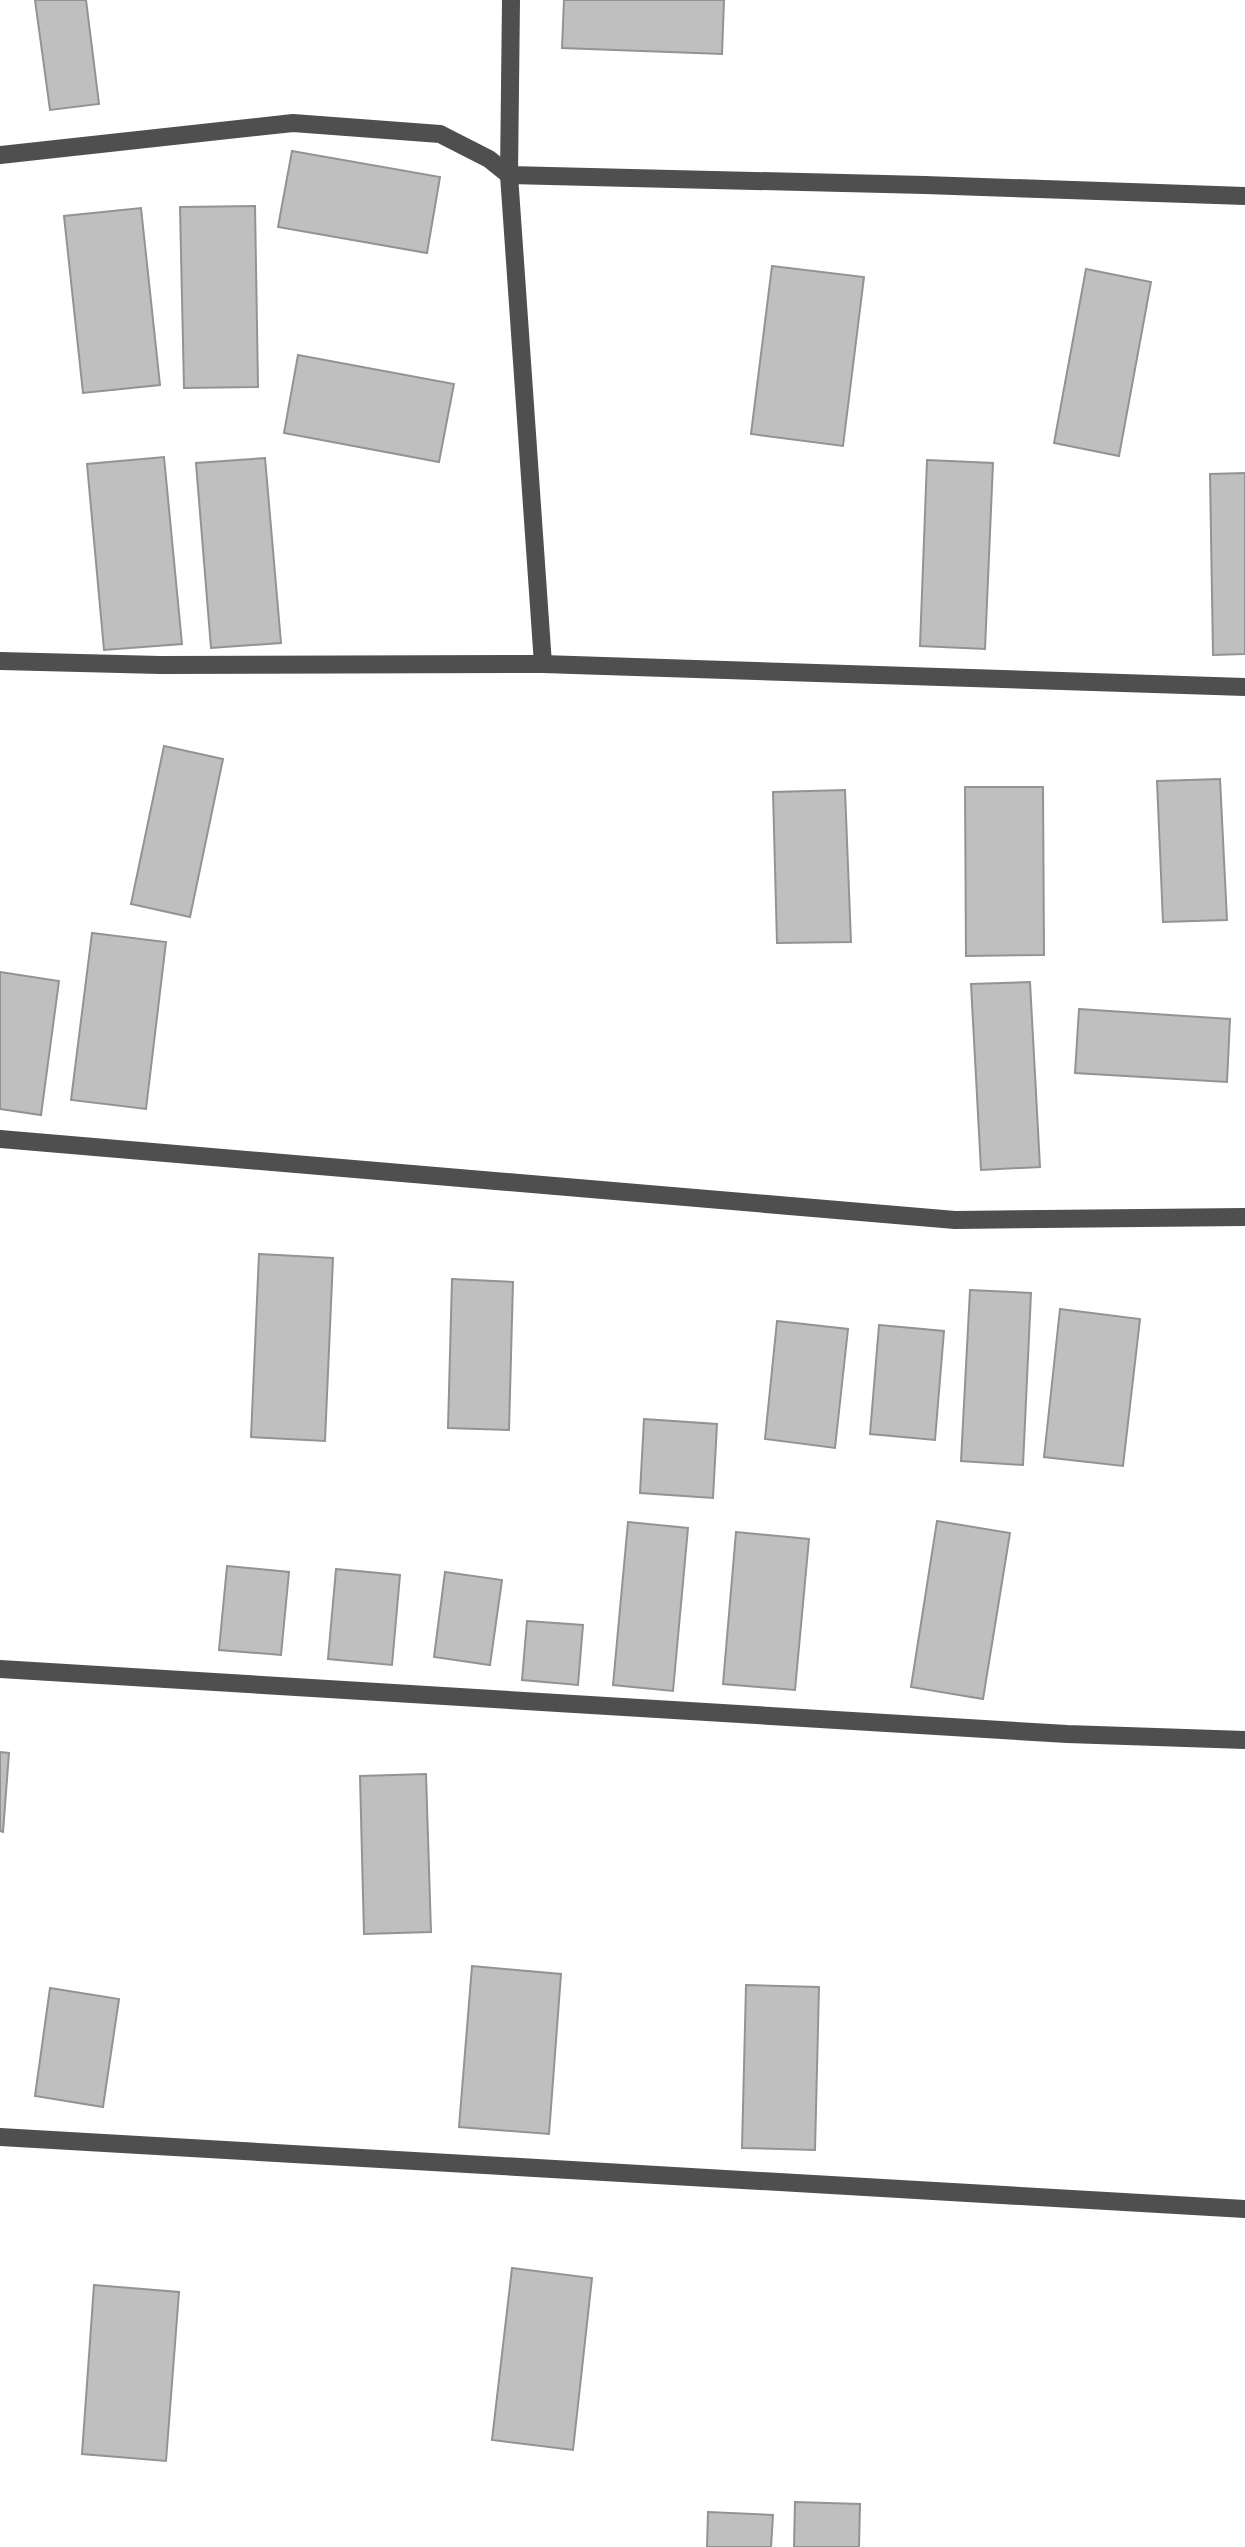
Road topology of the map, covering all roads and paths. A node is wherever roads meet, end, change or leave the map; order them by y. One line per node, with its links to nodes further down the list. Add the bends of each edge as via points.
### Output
1 (511, 0): 3 (street)
2 (0, 155): 3 (street, via 293,123 440,134 489,159)
3 (509, 175): 4 (street); 6 (street)
4 (1245, 196)
5 (0, 661): 6 (street)
6 (543, 664): 7 (street)
7 (1245, 687)
8 (0, 1139): 9 (street, via 955,1220)
9 (1245, 1217)
10 (0, 1669): 11 (street, via 1040,1733)
11 (1245, 1740)
12 (0, 2137): 13 (street)
13 (1245, 2209)

